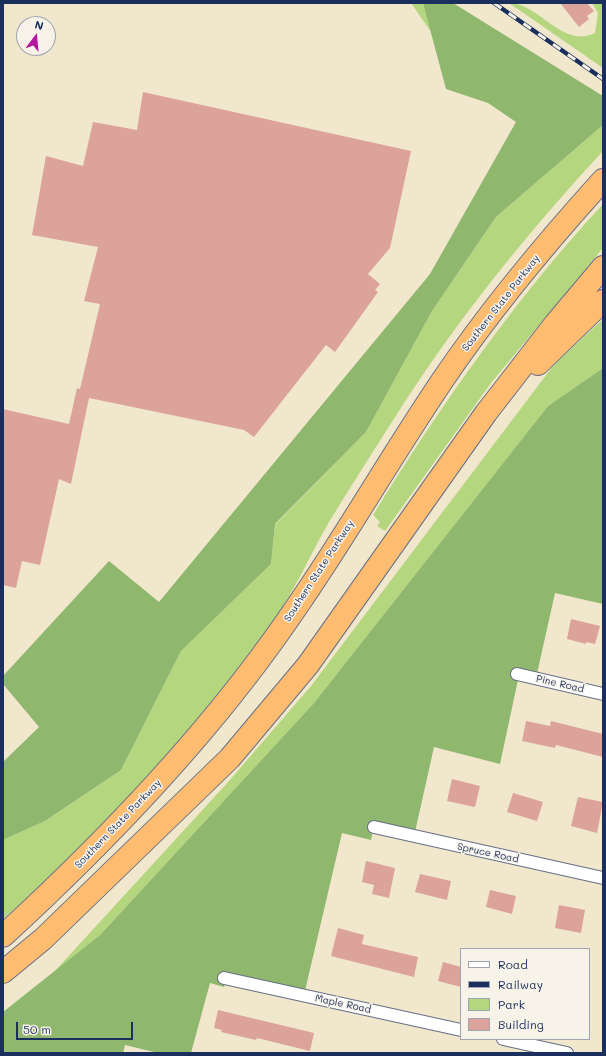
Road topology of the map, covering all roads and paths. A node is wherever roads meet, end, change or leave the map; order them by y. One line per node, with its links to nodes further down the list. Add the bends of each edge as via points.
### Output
1 (603, 180): 9 (highway, Southern State Parkway, via 514,283 475,334 438,387 304,596 236,688 124,820)
2 (603, 266): 4 (highway)
3 (603, 301): 4 (highway)
4 (486, 413): 10 (highway, via 312,660 230,758 43,939)
5 (517, 674): 6 (street, Pine Road)
6 (603, 694)
7 (374, 827): 8 (street, Spruce Road)
8 (603, 878)
9 (3, 936)
10 (3, 972)
11 (224, 978): 12 (street, Maple Road)
12 (460, 1030)
13 (508, 1040): 14 (street)
14 (567, 1053)

